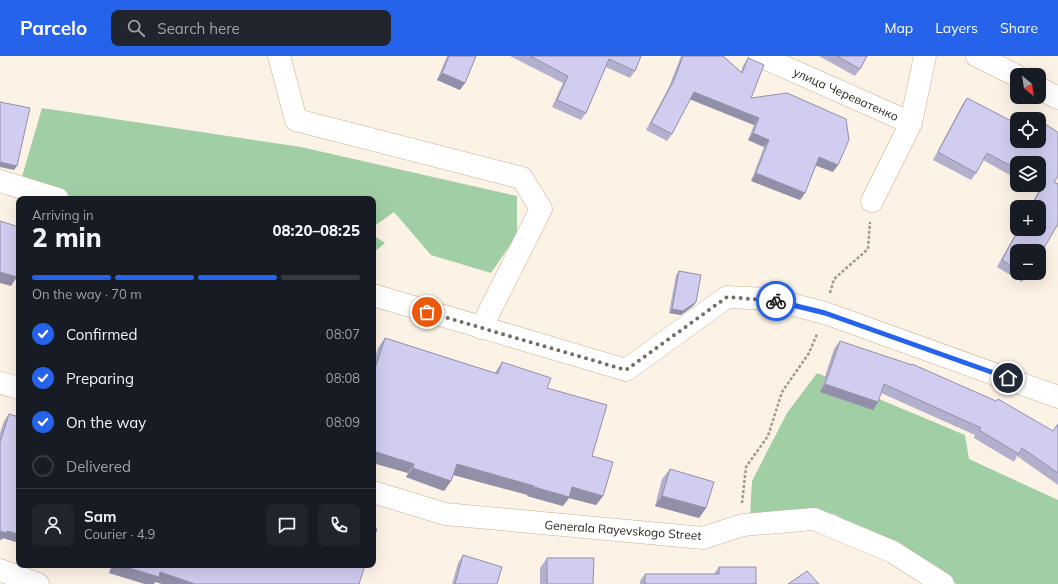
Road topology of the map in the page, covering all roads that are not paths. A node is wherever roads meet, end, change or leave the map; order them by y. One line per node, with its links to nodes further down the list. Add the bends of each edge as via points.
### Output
1 (279, 56): 13 (street, via 296,120 522,178 541,209)
2 (760, 56): 8 (street, улица Череватенко)
3 (925, 56): 8 (street)
4 (977, 56): 5 (street)
5 (1010, 72)
6 (1046, 92): 7 (street)
7 (1058, 98)
8 (911, 122): 11 (street)
9 (0, 181): 10 (street)
10 (48, 196)
11 (872, 201)
12 (376, 296): 13 (street)
13 (481, 328): 16 (street, via 626,370 727,297 770,299 825,313)
14 (0, 383): 15 (street)
15 (16, 387)
16 (1058, 397)
17 (376, 493): 20 (street, Generala Rayevskogo Street, via 445,514 703,538 743,525 814,519 893,552)
18 (0, 570): 19 (street)
19 (38, 584)
20 (943, 584)

